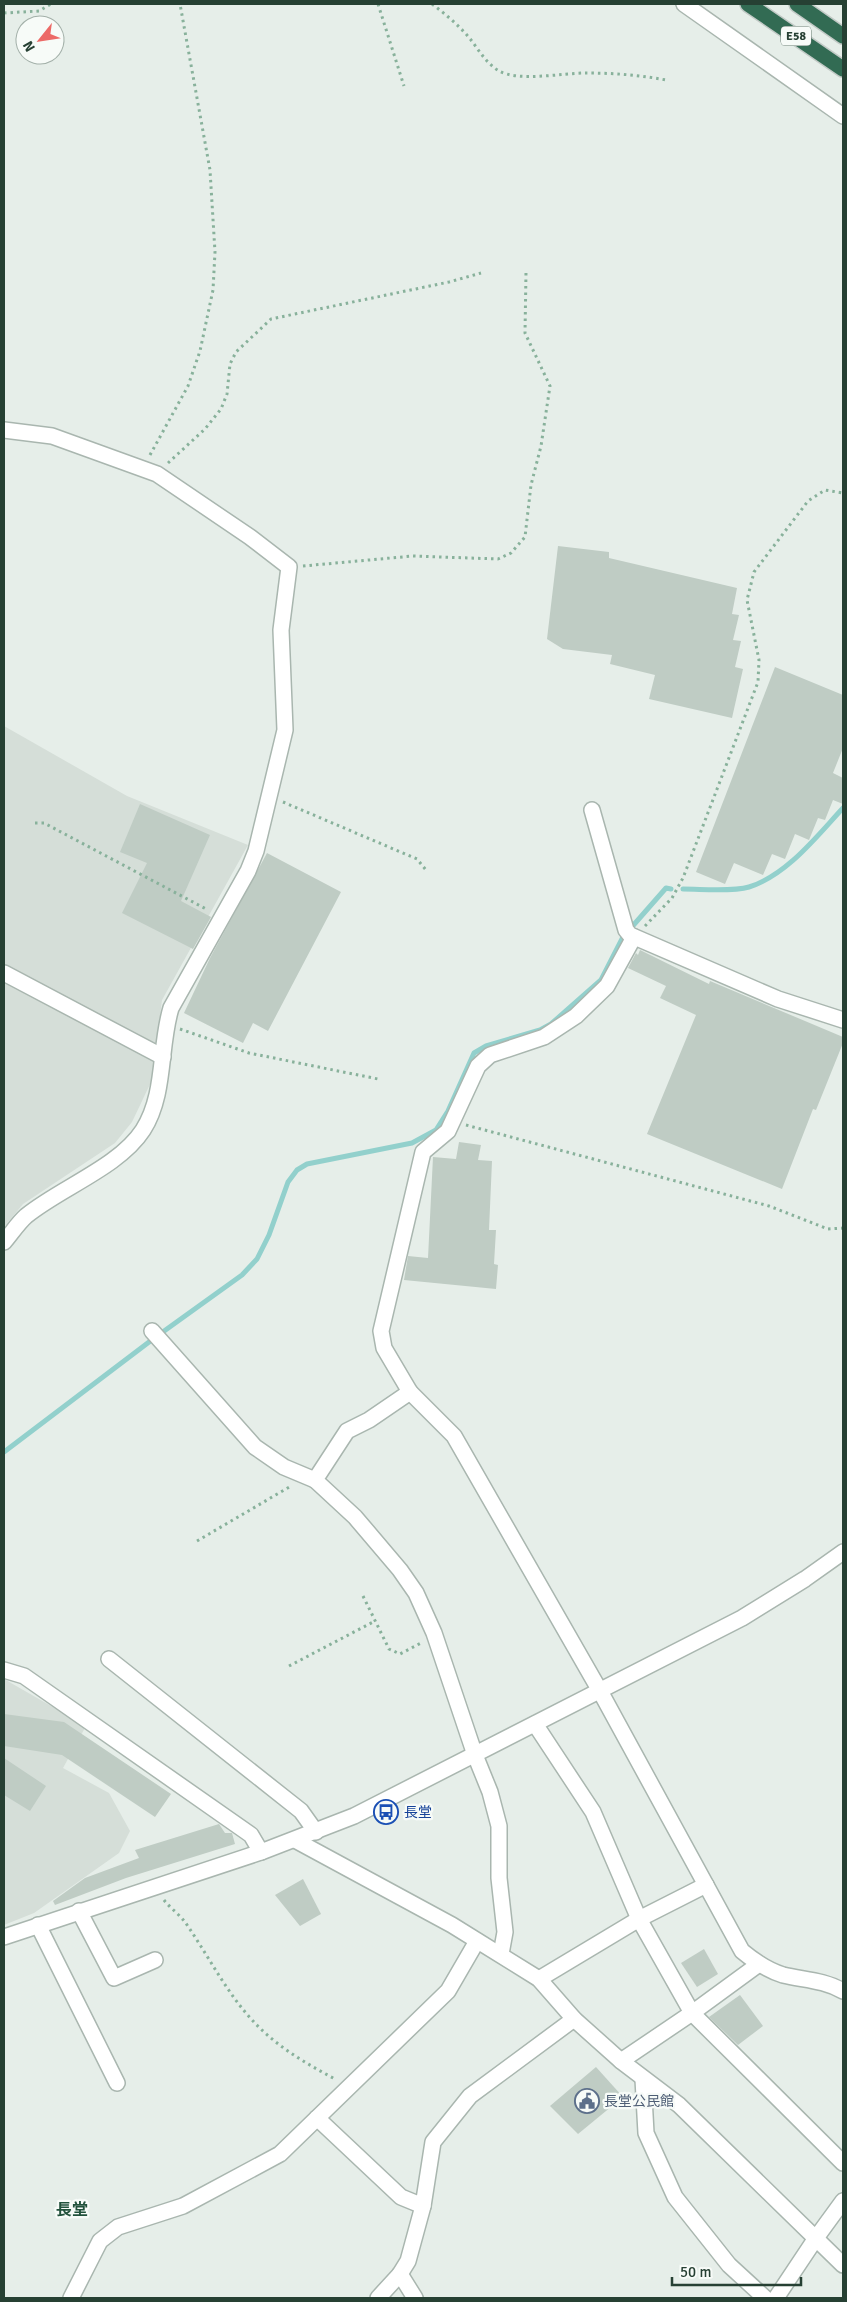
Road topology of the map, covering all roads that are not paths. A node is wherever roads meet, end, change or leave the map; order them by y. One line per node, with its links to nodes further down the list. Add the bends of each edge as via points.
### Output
1 (684, 4): 6 (street)
2 (748, 4): 5 (highway, E58)
3 (797, 4): 4 (highway, E58)
4 (843, 36)
5 (843, 69)
6 (843, 116)
7 (4, 430): 12 (street, via 52,436 157,474 250,537 289,568 281,630 285,730 256,851 171,1008)
8 (592, 810): 9 (street)
9 (630, 934): 11 (street, via 778,999); 15 (street, via 607,986 576,1016 544,1037 490,1055 478,1066 448,1132 423,1152 381,1331 384,1348)
10 (4, 973): 12 (street)
11 (843, 1020)
12 (163, 1058): 13 (street, via 156,1099 143,1130 124,1151 26,1216)
13 (4, 1242)
14 (152, 1331): 16 (street, via 255,1447 284,1467)
15 (410, 1392): 16 (street, via 369,1420 346,1431); 20 (street, via 454,1436)
16 (312, 1478): 22 (street, via 355,1517 416,1593 436,1636)
17 (843, 1552): 20 (street, via 805,1580 742,1618)
18 (108, 1659): 23 (street, via 301,1811)
19 (4, 1670): 25 (street, via 24,1676 242,1829)
20 (600, 1691): 21 (street); 26 (street)
21 (535, 1724): 22 (street); 28 (street, via 593,1812)
22 (475, 1755): 23 (street); 32 (street, via 499,1826 498,1878 505,1932)
23 (316, 1832): 24 (street)
24 (295, 1840): 25 (street); 31 (street)
25 (261, 1852): 27 (street)
26 (706, 1885): 28 (street); 34 (street, via 742,1951)
27 (79, 1911): 29 (street); 33 (street, via 114,1978)
28 (639, 1919): 35 (street); 37 (street)
29 (38, 1925): 30 (street); 41 (street)
30 (4, 1937)
31 (477, 1941): 32 (street); 42 (street, via 448,1991)
32 (501, 1954): 35 (street)
33 (155, 1960)
34 (759, 1964): 36 (street, via 781,1974 830,1984); 37 (street)
35 (539, 1979): 38 (street)
36 (843, 1991)
37 (692, 2014): 39 (street); 43 (street)
38 (574, 2019): 39 (street); 45 (street, via 470,2096 433,2142)
39 (621, 2061): 40 (street)
40 (643, 2079): 46 (street, via 679,2105); 52 (street, via 646,2134 674,2197 729,2265)
41 (117, 2083)
42 (317, 2118): 45 (street, via 401,2196); 49 (street, via 280,2154 184,2206 118,2227 100,2241)
43 (843, 2163)
44 (843, 2201): 46 (street)
45 (423, 2206): 48 (street, via 408,2261)
46 (816, 2238): 47 (street); 53 (street)
47 (843, 2265)
48 (400, 2274): 50 (street); 51 (street)
49 (71, 2298)
50 (378, 2298)
51 (415, 2298)
52 (765, 2298)
53 (776, 2298)

